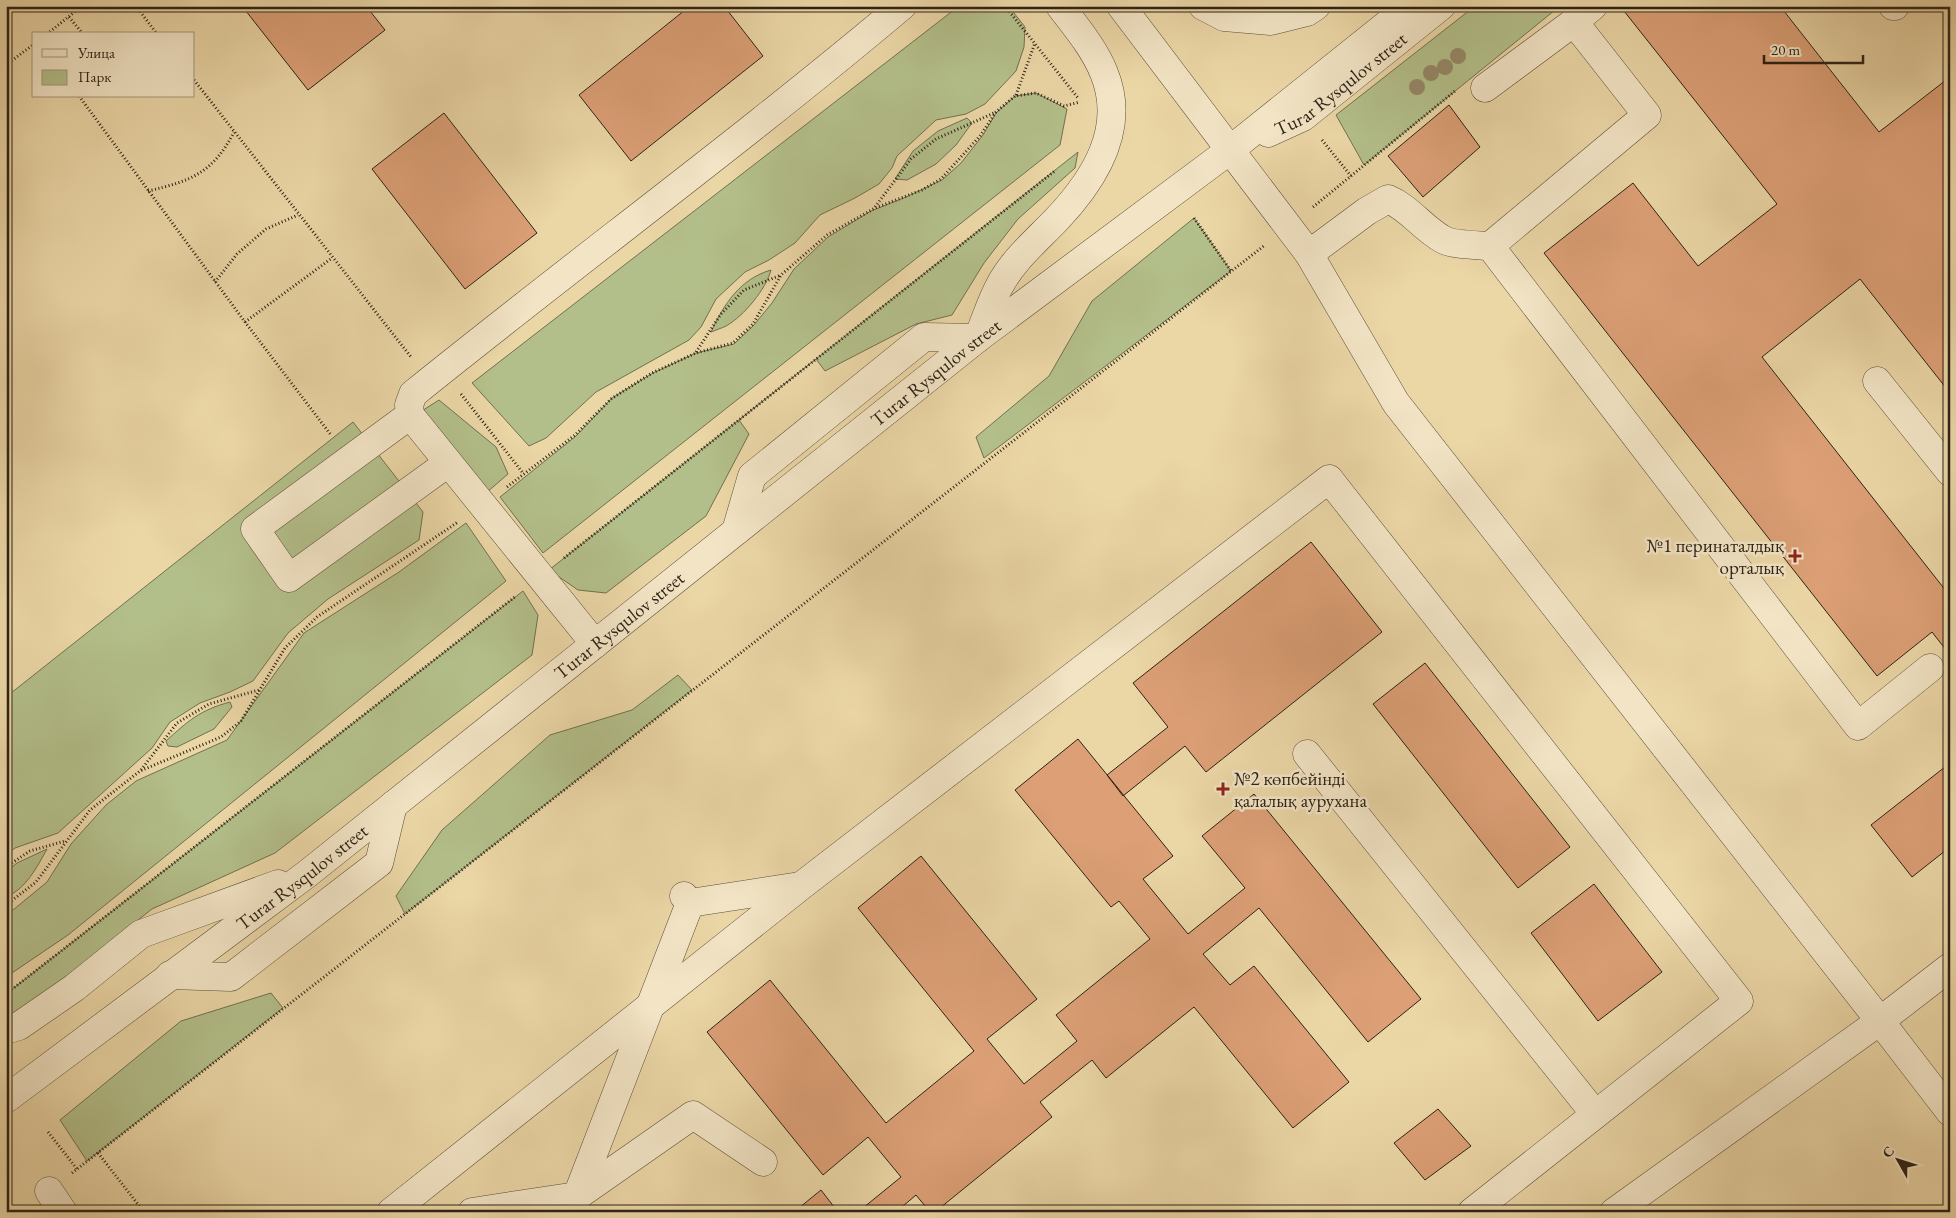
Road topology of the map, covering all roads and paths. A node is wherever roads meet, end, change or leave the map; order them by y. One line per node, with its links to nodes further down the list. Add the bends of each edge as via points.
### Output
1 (82, 6): 12 (path)
2 (136, 6): 15 (path)
3 (902, 6): 44 (street)
4 (1006, 6): 16 (path)
5 (1060, 6): 42 (street, via 1104,72 1110,89 1108,142 1078,197 1020,257 1000,285)
6 (1121, 6): 28 (street)
7 (1204, 6): 8 (street, via 1224,17 1271,21 1307,12)
8 (1316, 6)
9 (1410, 6): 28 (street, Turar Rysqulov street)
10 (1442, 6): 28 (street, Turar Rysqulov street, via 1303,117)
11 (1583, 14): 20 (street); 35 (street, via 1647,115)
12 (69, 16): 13 (path); 14 (path)
13 (49, 32)
14 (81, 32)
15 (156, 32)
16 (1035, 43): 21 (path); 23 (path)
17 (32, 46): 18 (path)
18 (6, 65)
19 (195, 81): 26 (path)
20 (1474, 87): 29 (path)
21 (1016, 96): 23 (path, via 1036,93 1064,106); 25 (path)
22 (80, 98): 30 (path)
23 (1080, 102): 24 (path)
24 (1085, 108)
25 (996, 112): 31 (path, via 936,139 911,159); 31 (path, via 980,136 941,180)
26 (234, 132): 30 (path, via 225,149 204,170 181,184); 32 (path)
27 (1320, 138): 29 (path)
28 (1230, 150): 34 (street); 42 (street, Turar Rysqulov street)
29 (1351, 176): 34 (path)
30 (148, 191): 40 (path)
31 (875, 208): 39 (path, via 827,235)
32 (299, 215): 37 (path); 40 (path, via 266,228 236,254)
33 (1194, 218): 38 (path)
34 (1289, 226): 36 (street); 38 (path)
35 (1490, 246): 36 (street, via 1446,241 1418,222 1401,204 1388,199); 53 (street, via 1858,726)
36 (1309, 254): 66 (street, via 1396,403)
37 (332, 258): 41 (path); 44 (path)
38 (1231, 271): 72 (path)
39 (780, 276): 43 (path, via 744,290 721,314); 43 (path, via 753,324 732,343)
40 (215, 282): 41 (path)
41 (245, 322): 47 (path)
42 (978, 338): 52 (street, Turar Rysqulov street)
43 (696, 353): 50 (path, via 652,373 611,399 575,435)
44 (436, 375): 46 (street, via 413,394); 50 (path)
45 (1877, 381): 49 (street)
46 (410, 415): 47 (street); 48 (street)
47 (350, 459): 48 (street, via 255,529 289,578)
48 (448, 463): 51 (street)
49 (1950, 472)
50 (523, 473): 51 (path)
51 (484, 506): 52 (street); 54 (path, via 318,617 285,648)
52 (595, 644): 57 (street, Turar Rysqulov street)
53 (1930, 668)
54 (260, 690): 56 (path, via 241,721 221,737); 56 (path, via 210,704 177,722)
55 (1307, 754): 70 (street)
56 (140, 771): 58 (path, via 90,810)
57 (393, 805): 60 (street, Turar Rysqulov street); 64 (street, via 379,863 231,977)
58 (66, 841): 59 (path, via 30,851); 62 (path, via 36,882)
59 (6, 867)
60 (308, 874): 64 (street, Turar Rysqulov street); 67 (street, via 141,934 74,988 19,1026)
61 (801, 886): 65 (street); 65 (street, via 687,899); 70 (street, via 1329,479 1740,1001)
62 (6, 905)
63 (1950, 967): 66 (street)
64 (170, 975): 68 (street, Turar Rysqulov street)
65 (650, 1006): 76 (street); 78 (street)
66 (1880, 1021): 69 (street); 81 (street)
67 (6, 1030)
68 (6, 1099)
69 (1950, 1112)
70 (1595, 1114): 80 (street)
71 (48, 1132): 74 (path)
72 (98, 1153): 74 (path); 77 (path)
73 (763, 1162): 76 (street, via 693,1115)
74 (77, 1169): 75 (path)
75 (56, 1202)
76 (575, 1204): 79 (street)
77 (144, 1212)
78 (391, 1212)
79 (472, 1212)
80 (1472, 1212)
81 (1614, 1212)

